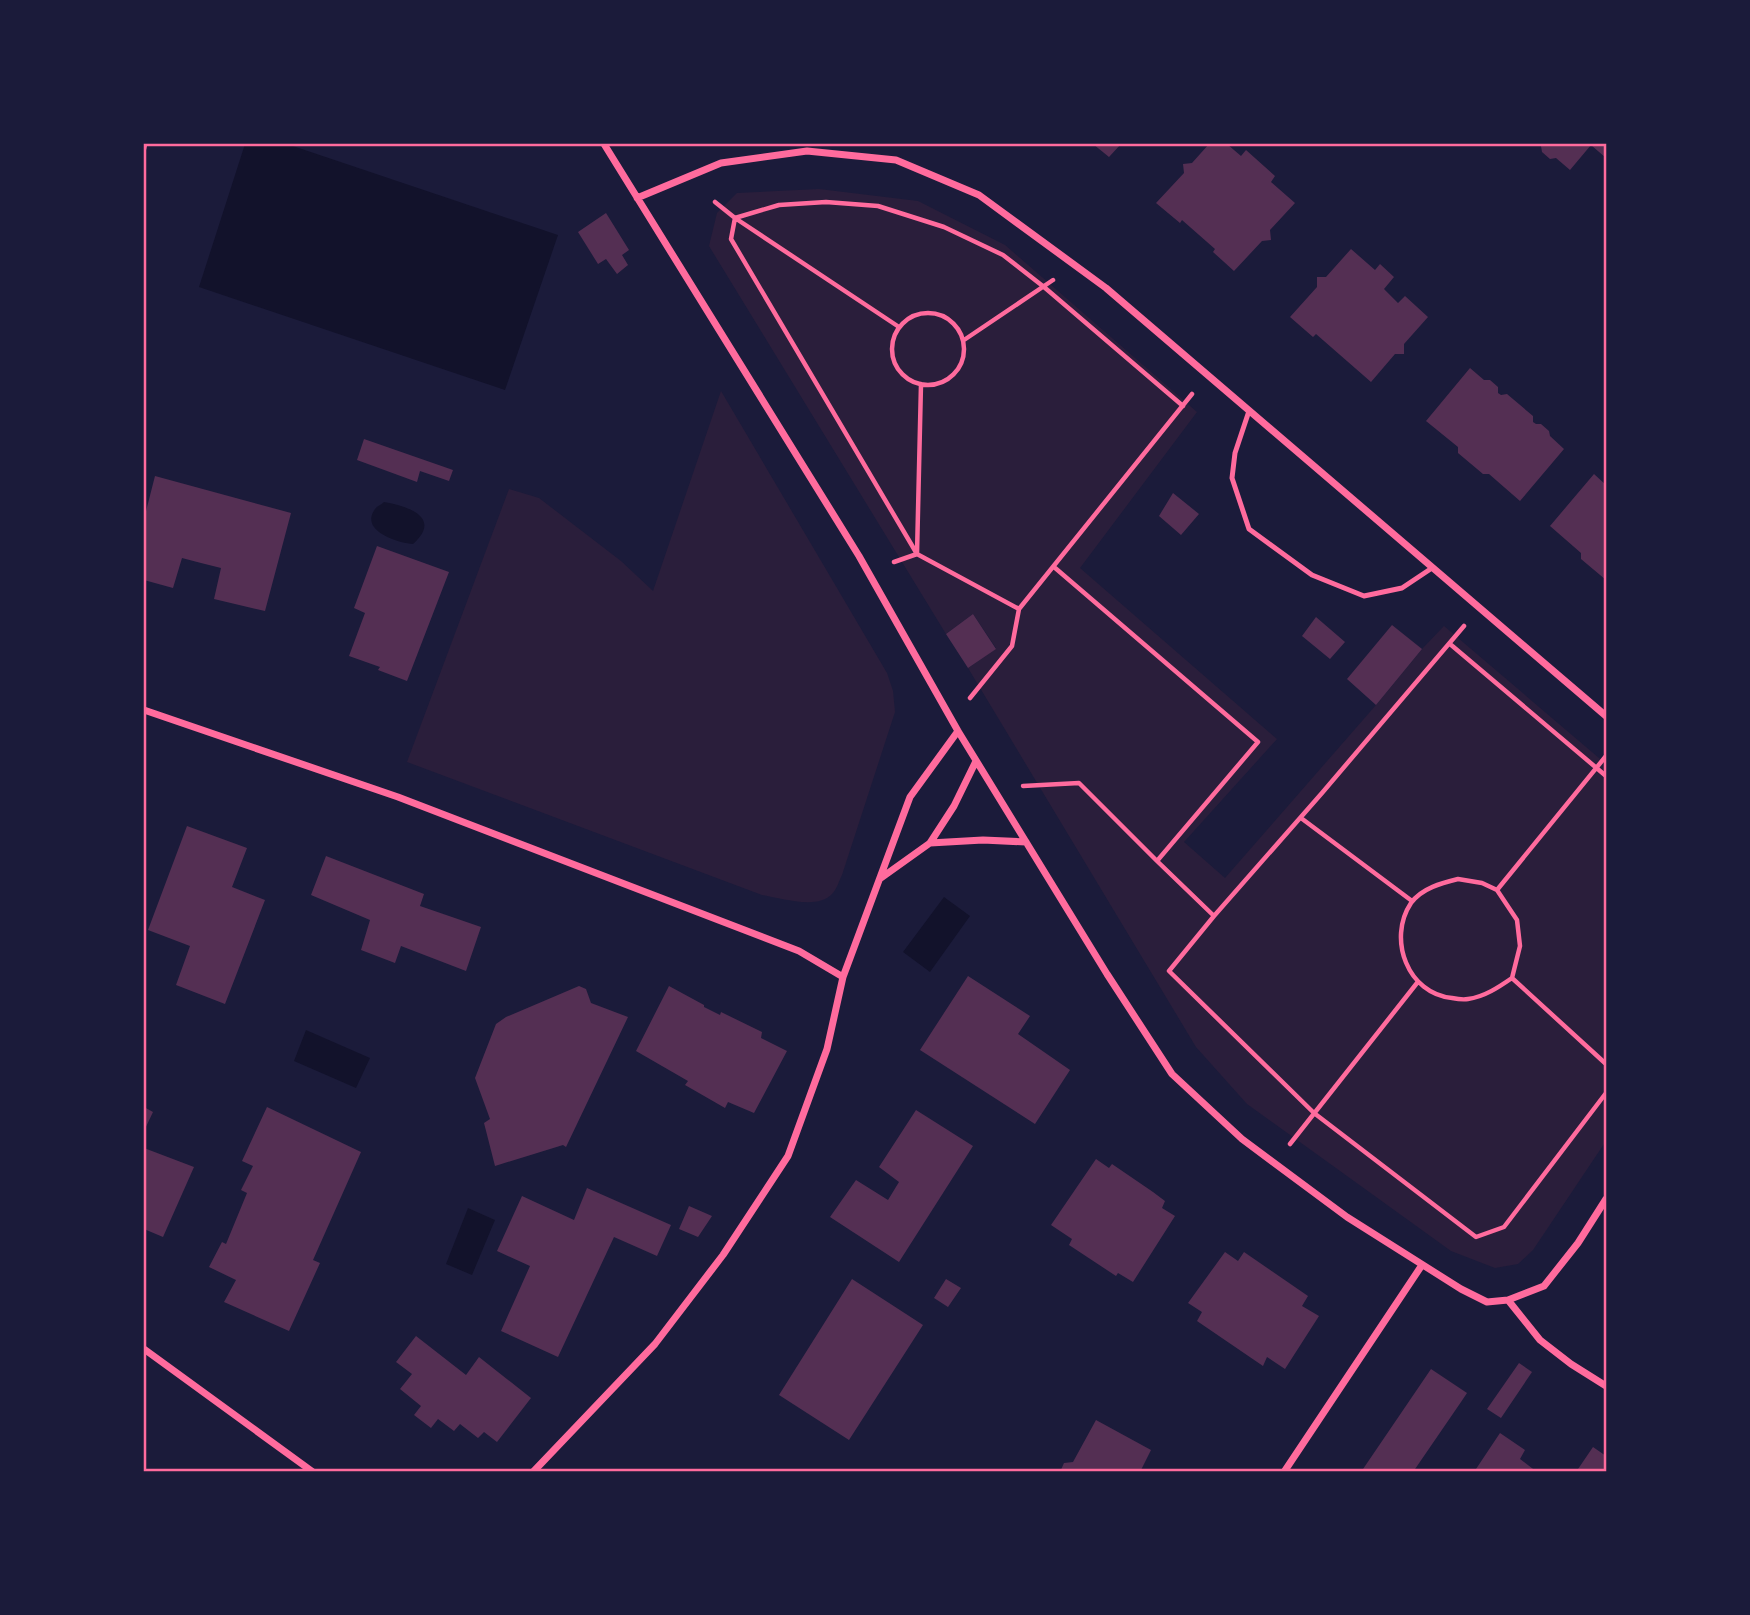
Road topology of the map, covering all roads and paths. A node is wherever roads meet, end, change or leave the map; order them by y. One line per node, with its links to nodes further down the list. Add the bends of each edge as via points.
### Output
1 (145, 144): 3 (path)
2 (604, 144): 4 (street)
3 (144, 149)
4 (637, 198): 14 (street, via 721,163 807,151 896,160 979,195 1106,288); 25 (street, via 859,556)
5 (715, 202): 6 (path)
6 (735, 218): 8 (path, via 779,205 878,206 944,227 1003,255); 9 (path); 15 (path, via 731,239)
7 (1060, 276): 8 (path)
8 (1044, 287): 10 (path); 13 (path)
9 (899, 327): 10 (path, via 912,316 928,312 956,325); 11 (path, via 892,344 894,362 905,377)
10 (964, 340): 11 (path, via 964,359 955,374 939,384)
11 (921, 384): 15 (path)
12 (1195, 391): 13 (path)
13 (1183, 407): 17 (path)
14 (1249, 411): 18 (street); 18 (lane, via 1232,478 1249,528 1312,575 1364,596 1402,588)
15 (917, 554): 16 (path); 19 (path)
16 (892, 563)
17 (1054, 567): 19 (path); 34 (path, via 1258,742)
18 (1432, 568): 24 (street)
19 (1019, 609): 22 (path, via 1012,646)
20 (1465, 626): 21 (path)
21 (1449, 643): 28 (path); 31 (path)
22 (970, 698)
23 (144, 710): 39 (street, via 411,802 799,951)
24 (1606, 716)
25 (958, 731): 27 (street); 35 (street, via 910,797)
26 (1606, 756): 28 (path)
27 (976, 761): 32 (street); 33 (street)
28 (1597, 768): 29 (path); 36 (path)
29 (1606, 776)
30 (1022, 786): 34 (path, via 1079,783)
31 (1300, 818): 37 (path); 38 (path)
32 (1026, 842): 33 (street); 47 (street, via 1172,1074 1242,1139 1347,1217)
33 (930, 843): 35 (street)
34 (1157, 861): 38 (path)
35 (880, 878): 39 (street)
36 (1497, 890): 37 (path, via 1458,879 1435,885); 40 (path, via 1517,919 1520,946)
37 (1412, 901): 41 (path, via 1400,942 1405,964)
38 (1214, 916): 44 (path, via 1169,971)
39 (843, 977): 52 (street, via 827,1049 788,1156 723,1255 655,1343)
40 (1511, 978): 41 (path, via 1468,1000 1440,997); 42 (path)
41 (1417, 983): 44 (path)
42 (1606, 1064)
43 (1606, 1093): 44 (path, via 1504,1227 1476,1237)
44 (1314, 1113): 45 (path)
45 (1287, 1148)
46 (1606, 1199): 48 (street, via 1544,1286)
47 (1422, 1265): 48 (street, via 1487,1302); 53 (street)
48 (1508, 1300): 50 (street, via 1541,1340)
49 (144, 1349): 51 (street)
50 (1606, 1385)
51 (313, 1472)
52 (533, 1472)
53 (1284, 1472)

